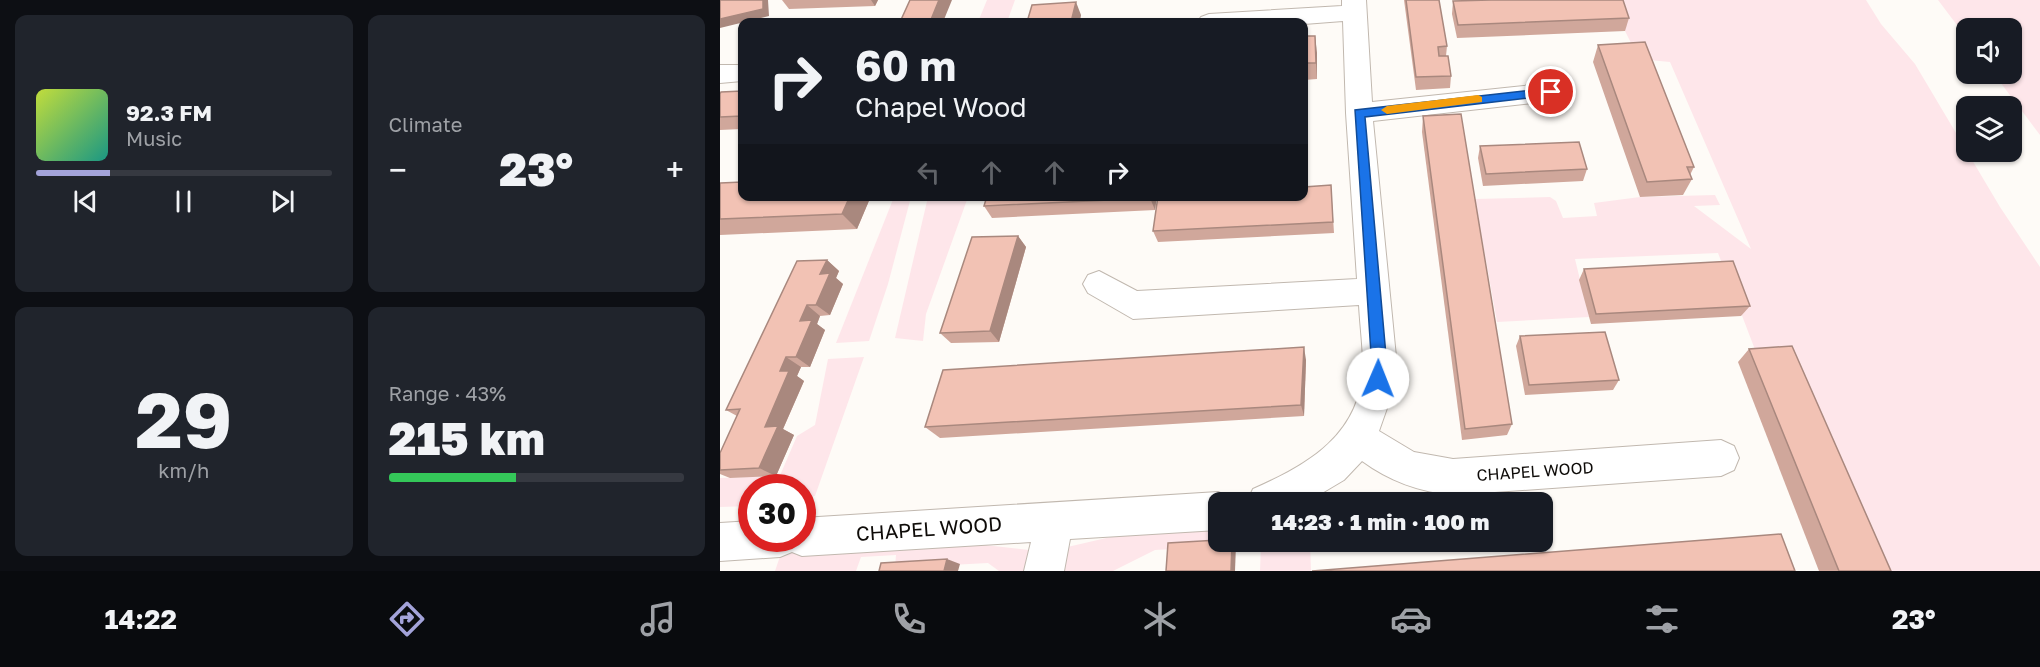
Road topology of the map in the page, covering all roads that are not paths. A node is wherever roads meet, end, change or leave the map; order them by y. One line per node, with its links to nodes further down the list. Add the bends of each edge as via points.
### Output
1 (1354, 6): 2 (street); 6 (street)
2 (1245, 18)
3 (738, 73): 4 (street)
4 (720, 74)
5 (1551, 92): 6 (street)
6 (1359, 113): 8 (street, via 1367,181)
7 (1099, 284): 8 (street, via 1133,305)
8 (1372, 291): 9 (street, via 1380,367 1372,410)
9 (1359, 437): 10 (street, CHAPEL WOOD, via 1380,454 1427,476); 11 (street, via 1337,463)
10 (1721, 458)
11 (1287, 492)
12 (1208, 512): 13 (street, CHAPEL WOOD)
13 (1055, 521): 14 (street, CHAPEL WOOD); 17 (street)
14 (816, 536)
15 (738, 541): 16 (street)
16 (720, 542)
17 (1044, 571)

